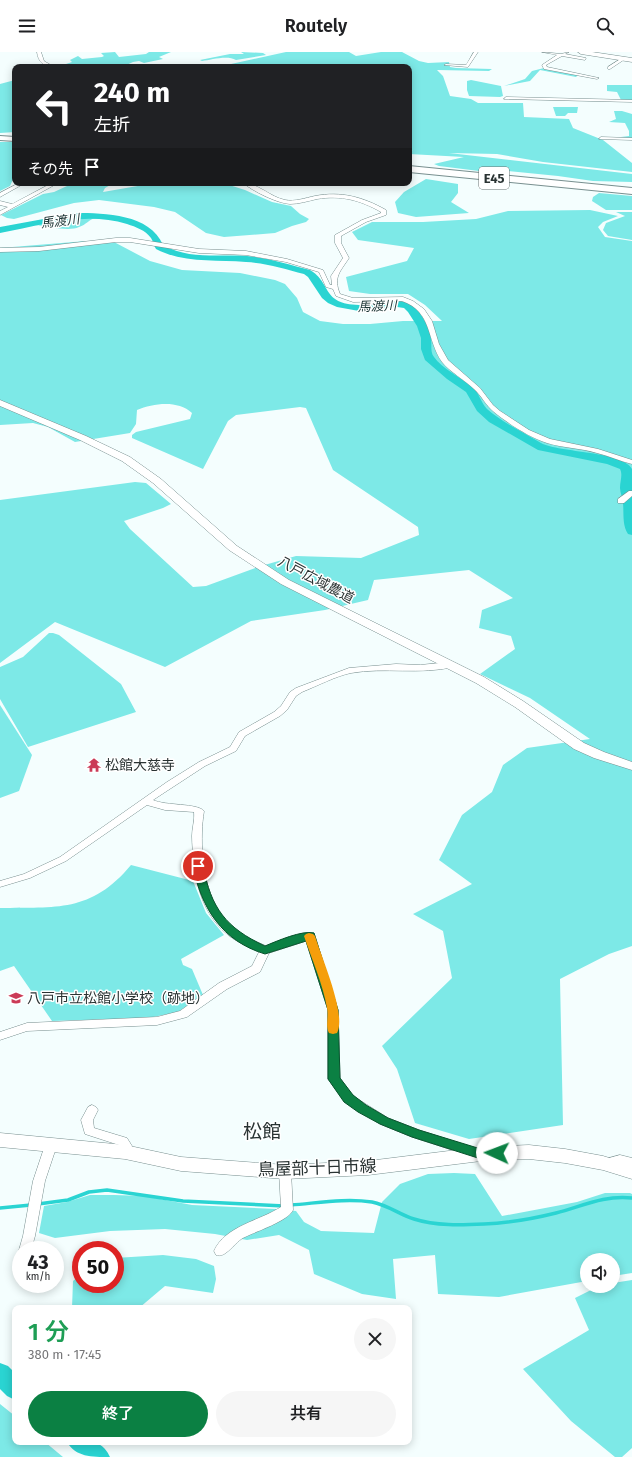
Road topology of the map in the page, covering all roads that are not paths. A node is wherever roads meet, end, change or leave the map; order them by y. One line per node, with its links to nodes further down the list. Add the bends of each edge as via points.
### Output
1 (39, 52): 11 (street)
2 (476, 52): 12 (street, via 467,66)
3 (544, 52): 7 (street)
4 (567, 52): 7 (street)
5 (581, 52): 6 (street)
6 (610, 54): 9 (street)
7 (561, 55): 8 (street); 14 (street, via 546,63 545,68)
8 (585, 59)
9 (623, 59): 10 (street); 13 (street)
10 (632, 60)
11 (44, 64)
12 (446, 65)
13 (609, 68)
14 (597, 78)
15 (506, 98): 16 (street)
16 (632, 101)
17 (0, 138): 19 (highway)
18 (601, 138): 20 (street)
19 (12, 139)
20 (632, 139)
21 (412, 169): 25 (highway, E45)
22 (17, 186): 26 (street)
23 (50, 186): 28 (street)
24 (251, 186): 31 (street, via 284,202 347,195 360,198 384,211 382,216 364,221 338,235 338,243 346,258 334,276)
25 (632, 192)
26 (0, 195)
27 (0, 203): 28 (street)
28 (12, 206): 29 (street)
29 (0, 212)
30 (0, 250): 31 (street, via 54,248 124,240 200,251 246,253 318,270 328,286)
31 (335, 288): 33 (street, via 338,294 353,300 402,299 422,310 429,321 442,357 478,389 498,412 526,431 548,441 598,451)
32 (0, 403): 36 (street, 八戸広域農道, via 126,459 145,471 233,548 263,569)
33 (632, 462)
34 (632, 493): 35 (street)
35 (621, 501)
36 (450, 666): 37 (street, 八戸広域農道, via 498,691 579,746); 38 (street, via 349,671 299,690 281,711 242,734 233,749 202,764)
37 (632, 766)
38 (147, 800): 39 (street, via 63,859 27,876); 40 (street, via 166,808 199,811 198,866 210,905 230,930 243,940)
39 (0, 884)
40 (265, 950): 41 (street, via 256,969 223,986 183,1014 157,1021 26,1027); 46 (street, via 310,936 333,1010 334,1079 348,1099 384,1121 416,1134)
41 (0, 1036)
42 (92, 1110): 45 (street, via 87,1120 89,1131 123,1141 126,1146)
43 (0, 1140): 44 (street, 鳥屋部十日市線)
44 (51, 1145): 45 (street, 鳥屋部十日市線); 51 (street, via 39,1181)
45 (125, 1152): 49 (street, 鳥屋部十日市線, via 182,1164)
46 (481, 1154): 47 (street, 鳥屋部十日市線, via 529,1152); 49 (street, 鳥屋部十日市線, via 368,1168)
47 (603, 1163): 48 (street, via 620,1160); 50 (street, 鳥屋部十日市線)
48 (632, 1163)
49 (285, 1172): 52 (street, via 287,1210 234,1236)
50 (632, 1172)
51 (28, 1241)
52 (220, 1251)

